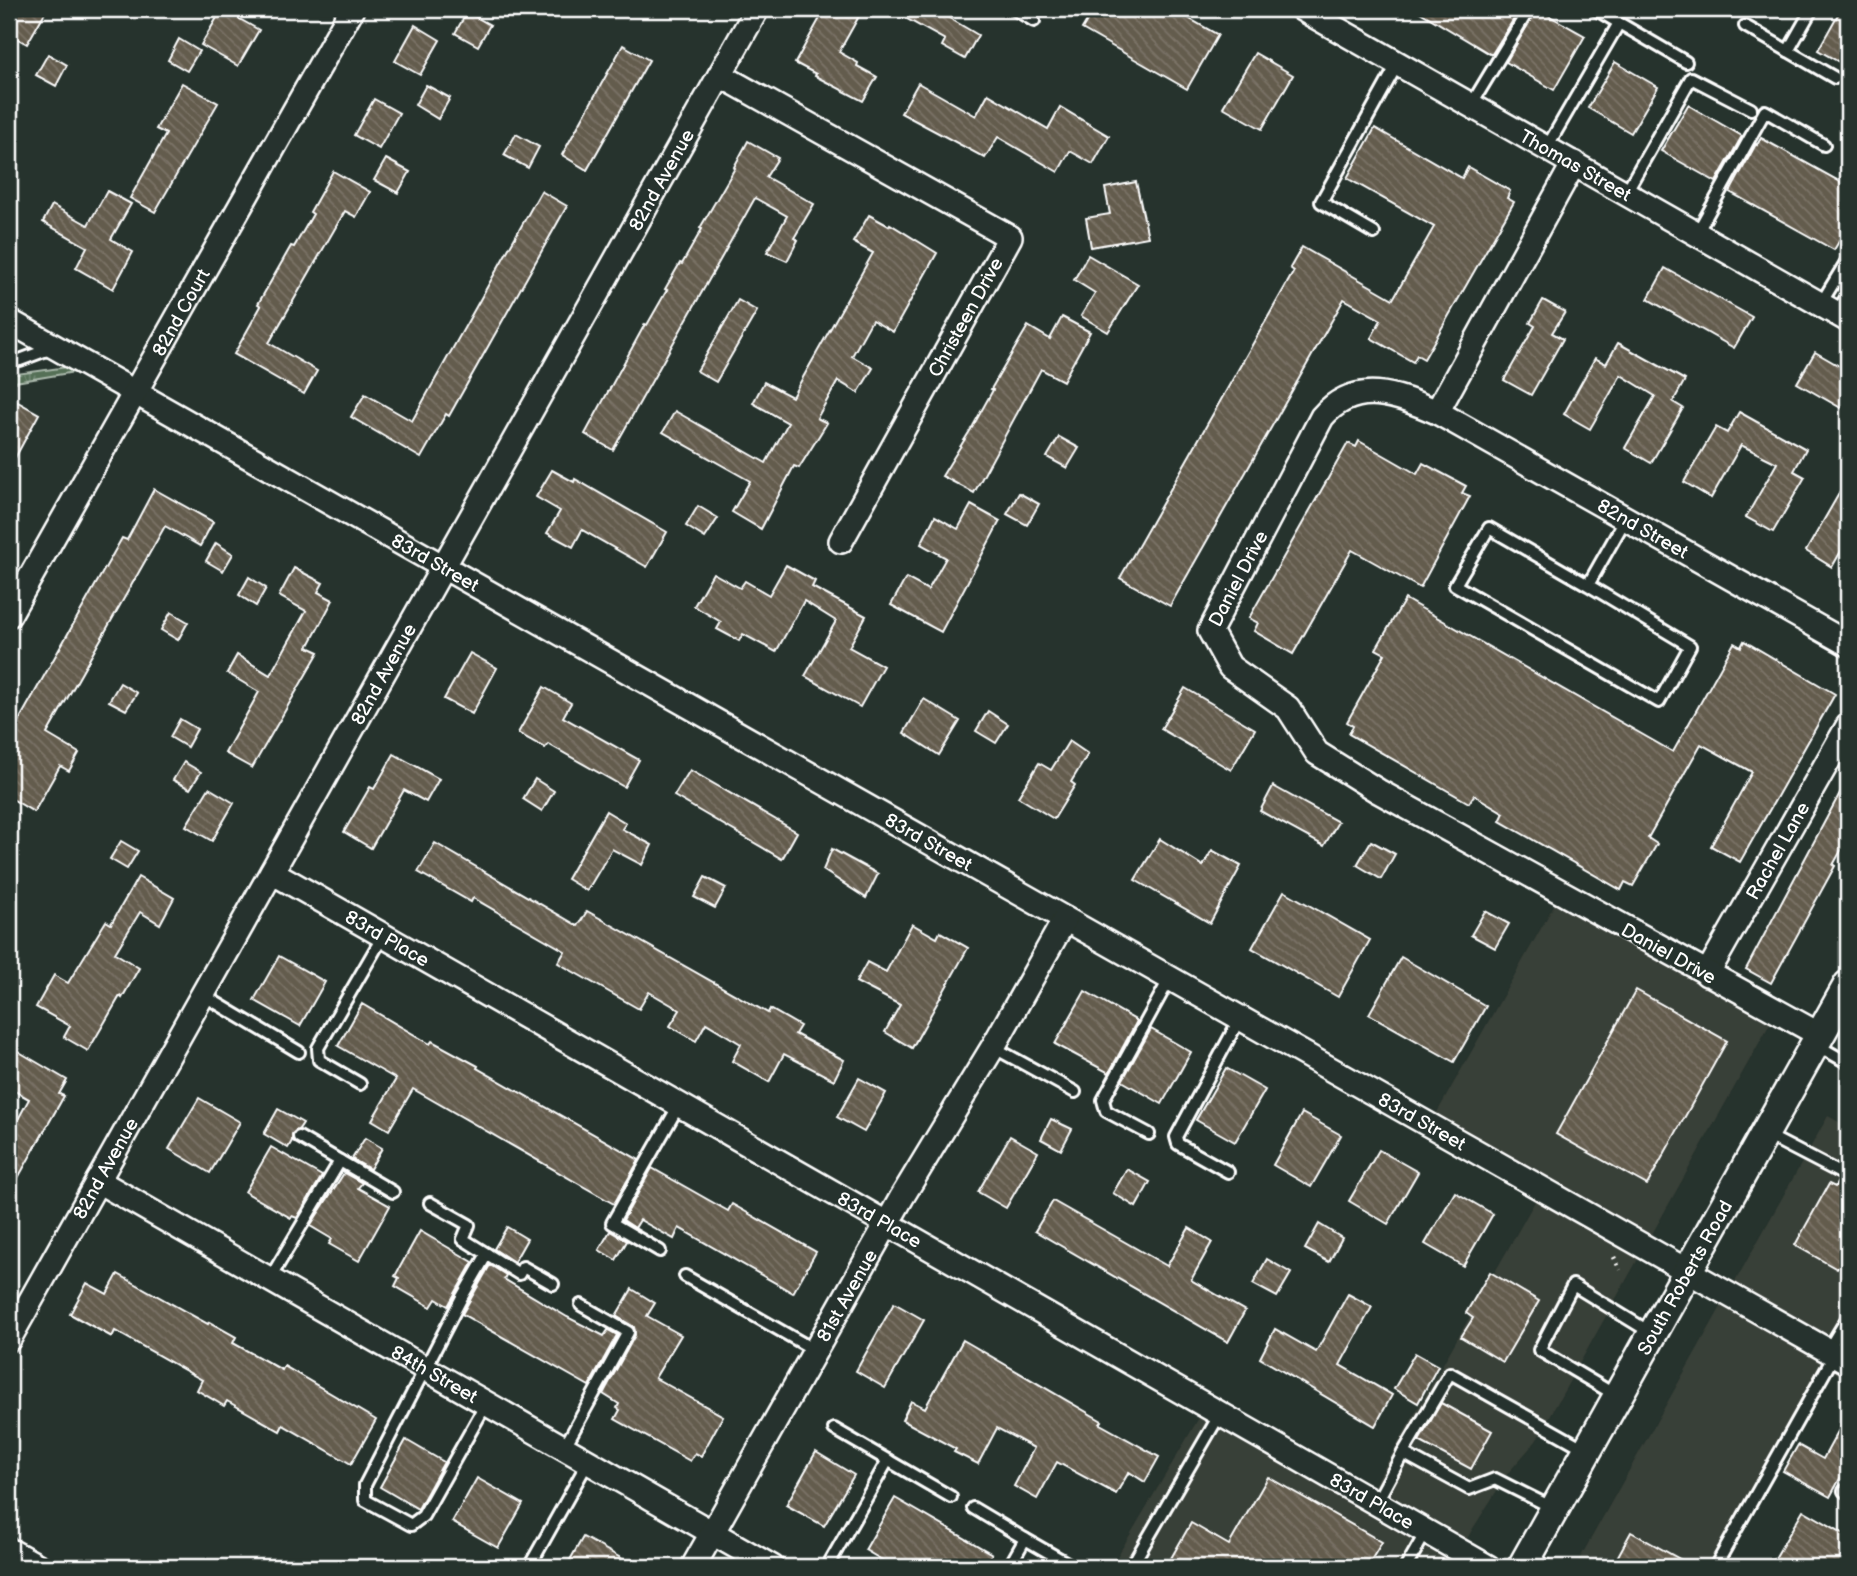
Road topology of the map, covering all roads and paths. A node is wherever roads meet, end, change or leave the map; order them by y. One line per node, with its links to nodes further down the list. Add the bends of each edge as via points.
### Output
1 (352, 9): 29 (street, 82nd Court)
2 (757, 9): 14 (street, 82nd Avenue)
3 (1014, 9): 8 (lane)
4 (1302, 9): 13 (street, Thomas Street)
5 (1530, 9): 16 (lane)
6 (1595, 9): 9 (lane)
7 (1812, 9): 11 (lane)
8 (1034, 21)
9 (1619, 23): 12 (lane); 19 (lane)
10 (1745, 26): 11 (lane)
11 (1788, 51): 15 (lane)
12 (1686, 62)
13 (1398, 63): 16 (street, Thomas Street); 22 (lane, via 1321,202)
14 (720, 75): 32 (street, Christeen Drive, via 1010,237); 33 (street, 82nd Avenue)
15 (1835, 78)
16 (1471, 105): 19 (street, Thomas Street)
17 (1751, 109): 21 (lane, via 1691,78)
18 (1824, 145): 23 (lane, via 1765,111)
19 (1547, 147): 20 (street, Thomas Street)
20 (1574, 163): 21 (street, Thomas Street); 30 (street)
21 (1626, 192): 23 (street, Thomas Street)
22 (1374, 233)
23 (1697, 233): 25 (street, Thomas Street)
24 (1848, 259): 25 (lane)
25 (1838, 308)
26 (9, 321): 27 (street, 83rd Street)
27 (54, 347): 28 (lane); 29 (street, 83rd Street)
28 (9, 361)
29 (135, 392): 33 (street, 83rd Street); 35 (street, 82nd Court)
30 (1437, 412): 31 (street, 82nd Street); 41 (street, Daniel Drive, via 1402,396 1378,392 1334,403 1322,417 1210,631 1230,667 1288,708 1317,753)
31 (1626, 518): 34 (lane); 36 (street, 82nd Street)
32 (841, 541)
33 (443, 567): 38 (street, 82nd Avenue); 39 (street, 83rd Street)
34 (1588, 585): 34 (lane, via 1690,646 1659,702 1455,585 1489,528)
35 (9, 615)
36 (1848, 644)
37 (1848, 726): 41 (street, Rachel Lane)
38 (272, 873): 40 (street, 83rd Place); 44 (street, 82nd Avenue)
39 (1065, 919): 42 (street, 83rd Street); 47 (street, 81st Avenue)
40 (383, 936): 50 (lane, via 318,1048 319,1060); 52 (street, 83rd Place)
41 (1707, 974): 46 (street, Daniel Drive)
42 (1170, 978): 45 (street, 83rd Street); 53 (lane, via 1103,1100 1106,1111)
43 (1848, 985): 46 (street, South Roberts Road)
44 (203, 995): 48 (lane); 59 (street, 82nd Avenue)
45 (1240, 1018): 57 (lane, via 1176,1137 1178,1144); 65 (street, 83rd Street)
46 (1818, 1040): 49 (lane); 54 (street, South Roberts Road)
47 (993, 1047): 51 (lane); 62 (street, 81st Avenue)
48 (299, 1052)
49 (1848, 1063)
50 (360, 1084)
51 (1075, 1092)
52 (679, 1105): 62 (street, 83rd Place); 63 (lane, via 612,1223)
53 (1149, 1134)
54 (1765, 1134): 58 (lane); 65 (street, South Roberts Road)
55 (299, 1137): 56 (lane)
56 (340, 1161): 60 (lane); 67 (lane)
57 (1228, 1172)
58 (1848, 1177)
59 (98, 1181): 67 (street, 84th Street); 72 (street, 82nd Avenue)
60 (393, 1192)
61 (430, 1203): 64 (lane, via 469,1225 463,1239)
62 (887, 1224): 73 (street, 81st Avenue); 78 (street, 83rd Place)
63 (660, 1251)
64 (487, 1254): 68 (lane, via 519,1273 523,1267); 75 (lane)
65 (1688, 1271): 71 (street, South Roberts Road); 74 (street, 83rd Street)
66 (685, 1276): 73 (lane)
67 (269, 1280): 75 (street, 84th Street)
68 (553, 1284)
69 (581, 1305): 80 (lane, via 628,1332)
70 (1848, 1317): 74 (lane)
71 (1653, 1334): 76 (street, South Roberts Road); 76 (lane, via 1573,1286 1539,1350)
72 (9, 1339)
73 (816, 1352): 90 (street, 81st Avenue)
74 (1837, 1355): 104 (lane)
75 (425, 1369): 77 (street, 84th Street); 77 (lane, via 365,1485 365,1500 411,1525 423,1516)
76 (1618, 1396): 81 (street, South Roberts Road)
77 (486, 1404): 80 (street, 84th Street)
78 (1220, 1414): 86 (street, 83rd Place); 101 (lane)
79 (834, 1429): 83 (lane)
80 (564, 1448): 84 (street, 84th Street)
81 (1587, 1451): 82 (lane, via 1450,1373); 88 (street, South Roberts Road)
82 (1403, 1453): 86 (lane); 88 (lane, via 1469,1489 1495,1479)
83 (888, 1460): 85 (lane); 98 (lane)
84 (588, 1462): 90 (street, 84th Street); 95 (lane)
85 (951, 1497)
86 (1376, 1503): 89 (street, 83rd Place)
87 (973, 1508): 91 (lane)
88 (1555, 1509): 93 (street, South Roberts Road)
89 (1426, 1532): 102 (lane); 103 (street, 83rd Place)
90 (712, 1533): 96 (street, 81st Avenue); 97 (street, 84th Street)
91 (1025, 1539): 99 (lane); 100 (lane)
92 (9, 1550): 94 (street)
93 (1533, 1563)
94 (40, 1567)
95 (528, 1567)
96 (693, 1567)
97 (772, 1567)
98 (827, 1567)
99 (1009, 1567)
100 (1074, 1567)
101 (1131, 1567)
102 (1406, 1567)
103 (1488, 1567)
104 (1714, 1567)

